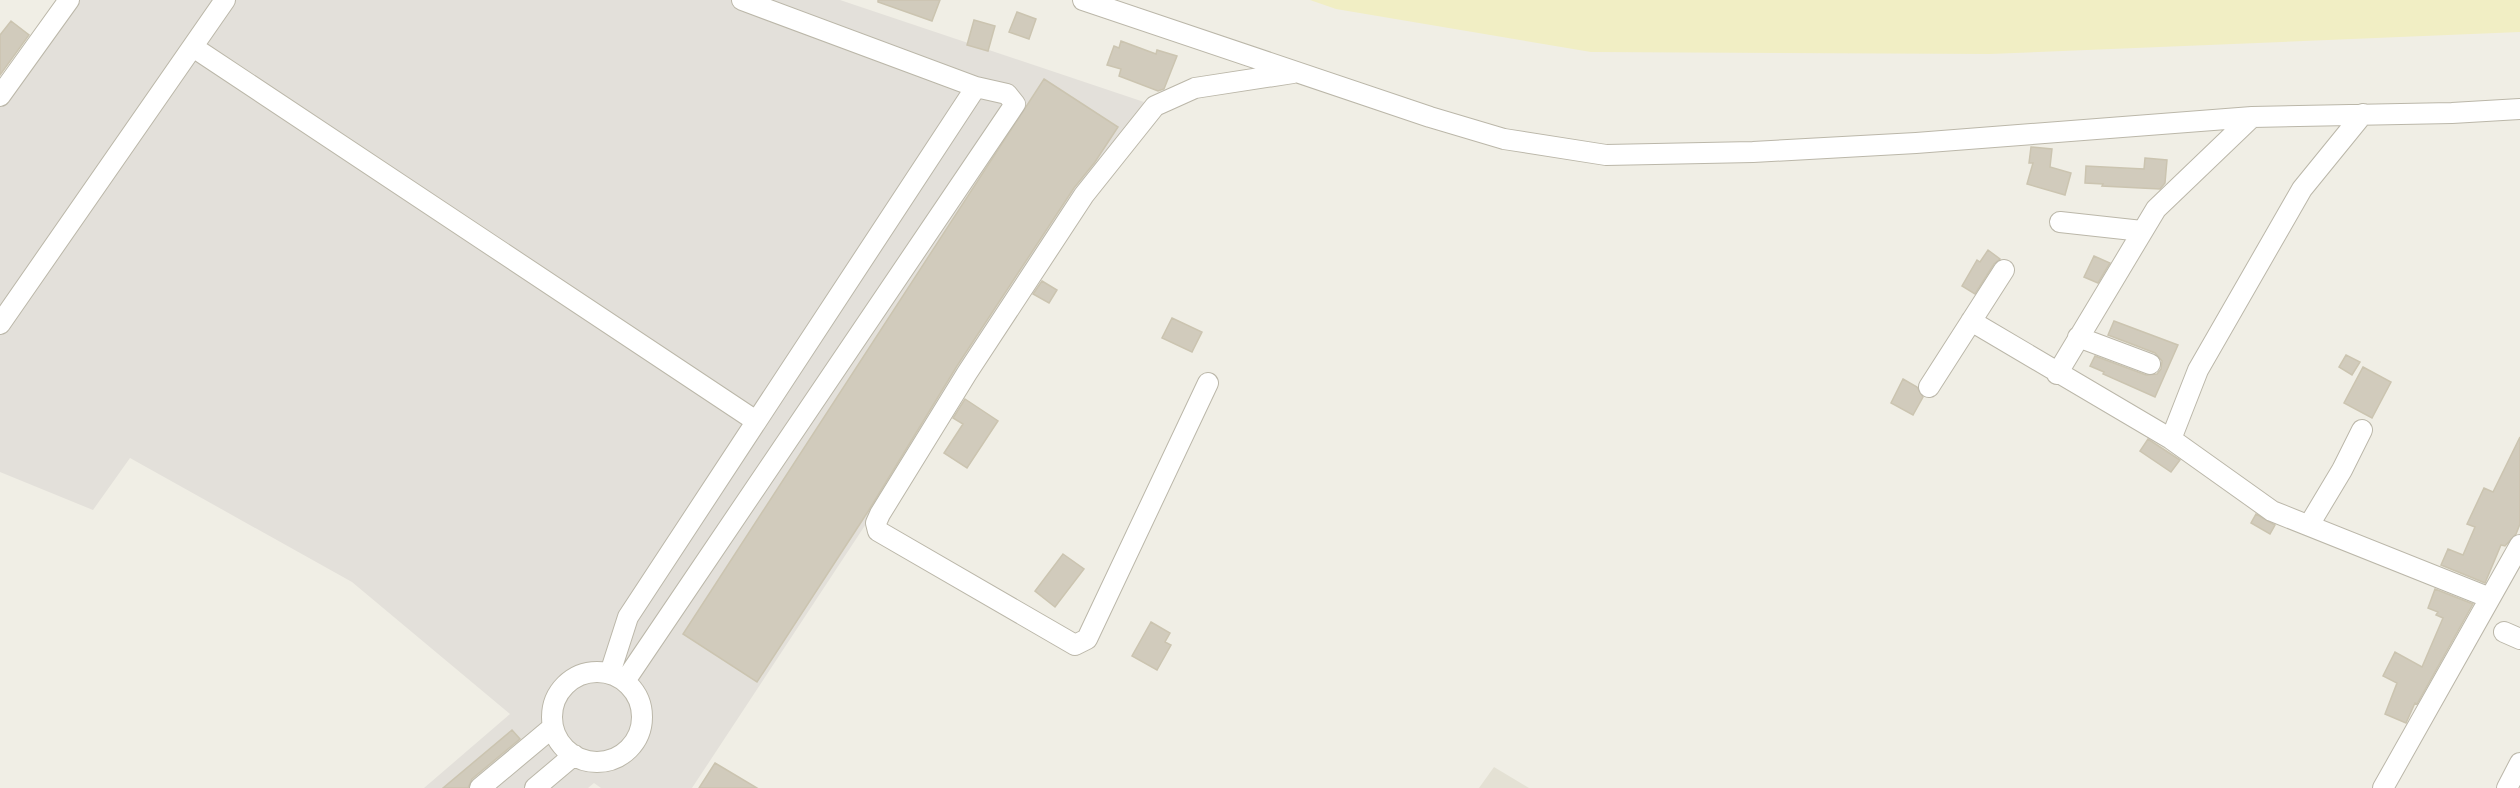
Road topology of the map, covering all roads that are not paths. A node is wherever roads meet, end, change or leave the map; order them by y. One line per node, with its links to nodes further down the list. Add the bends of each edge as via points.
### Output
1 (69, 0): 8 (street)
2 (225, 0): 5 (street)
3 (742, 0): 7 (street)
4 (1083, 0): 6 (street)
5 (193, 47): 16 (street); 22 (street)
6 (1299, 72): 11 (street, via 1504,139 1606,155 1904,144); 20 (street, via 1195,88 1155,106 1084,195 967,373 880,514 878,531 1075,645 1081,643 1087,639)
7 (976, 87): 22 (street); 28 (street, via 1007,94 1015,104)
8 (0, 96)
9 (2520, 109): 10 (street)
10 (2363, 114): 11 (street); 24 (street, via 2302,189 2198,370)
11 (2252, 117): 13 (street, via 2164,200)
12 (2060, 222): 13 (street)
13 (2142, 231): 17 (street)
14 (2004, 270): 15 (street)
15 (1971, 321): 19 (street); 21 (street)
16 (0, 324)
17 (2079, 338): 18 (street); 19 (street)
18 (2150, 364)
19 (2057, 374): 24 (street)
20 (1208, 383)
21 (1929, 387)
22 (756, 421): 28 (street, via 628,617)
23 (2362, 430): 25 (street)
24 (2171, 439): 25 (street, via 2272,511)
25 (2309, 525): 27 (street)
26 (2520, 545): 27 (street)
27 (2490, 598): 34 (street)
28 (617, 677): 29 (street, via 587,672 566,684 554,703); 30 (street, via 640,700 642,725 631,747 610,761 585,761)
29 (553, 727): 30 (street, via 564,749); 32 (street)
30 (574, 755): 33 (street)
31 (2520, 763): 35 (street)
32 (480, 788)
33 (535, 788)
34 (2383, 788)
35 (2507, 788)

